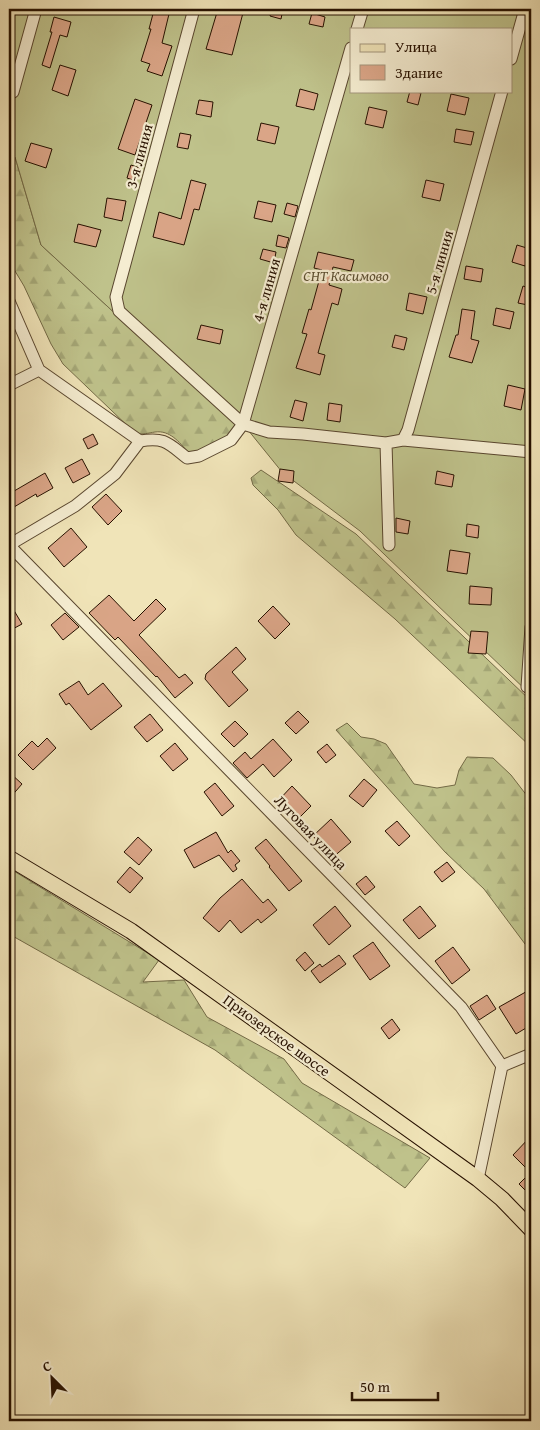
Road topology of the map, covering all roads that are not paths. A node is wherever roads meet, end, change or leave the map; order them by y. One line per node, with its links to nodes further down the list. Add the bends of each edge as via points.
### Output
1 (36, 9): 8 (street)
2 (194, 9): 13 (street, 3-я линия, via 116,297 119,311)
3 (362, 9): 5 (street)
4 (525, 9): 7 (street)
5 (357, 28)
6 (350, 51): 13 (street, 4-я линия)
7 (512, 55)
8 (13, 92)
9 (502, 92): 14 (street, 5-я линия)
10 (9, 301): 11 (street)
11 (39, 370): 12 (street); 15 (street)
12 (9, 385)
13 (243, 424): 15 (street, 4-я линия, via 231,440 199,456 186,458 166,442 155,438); 16 (street, via 269,432)
14 (403, 440): 16 (street); 17 (street)
15 (140, 441): 18 (street, Луговая улица, via 115,474 75,506)
16 (386, 443): 19 (street)
17 (531, 452)
18 (9, 545): 24 (street, Луговая улица, via 461,1007)
19 (389, 545)
20 (531, 627): 21 (street)
21 (526, 687)
22 (9, 858): 25 (main road, Приозерское шоссе, via 131,931)
23 (531, 1054): 24 (street)
24 (502, 1066): 25 (street)
25 (478, 1179): 26 (main road, Приозерское шоссе)
26 (531, 1230)

